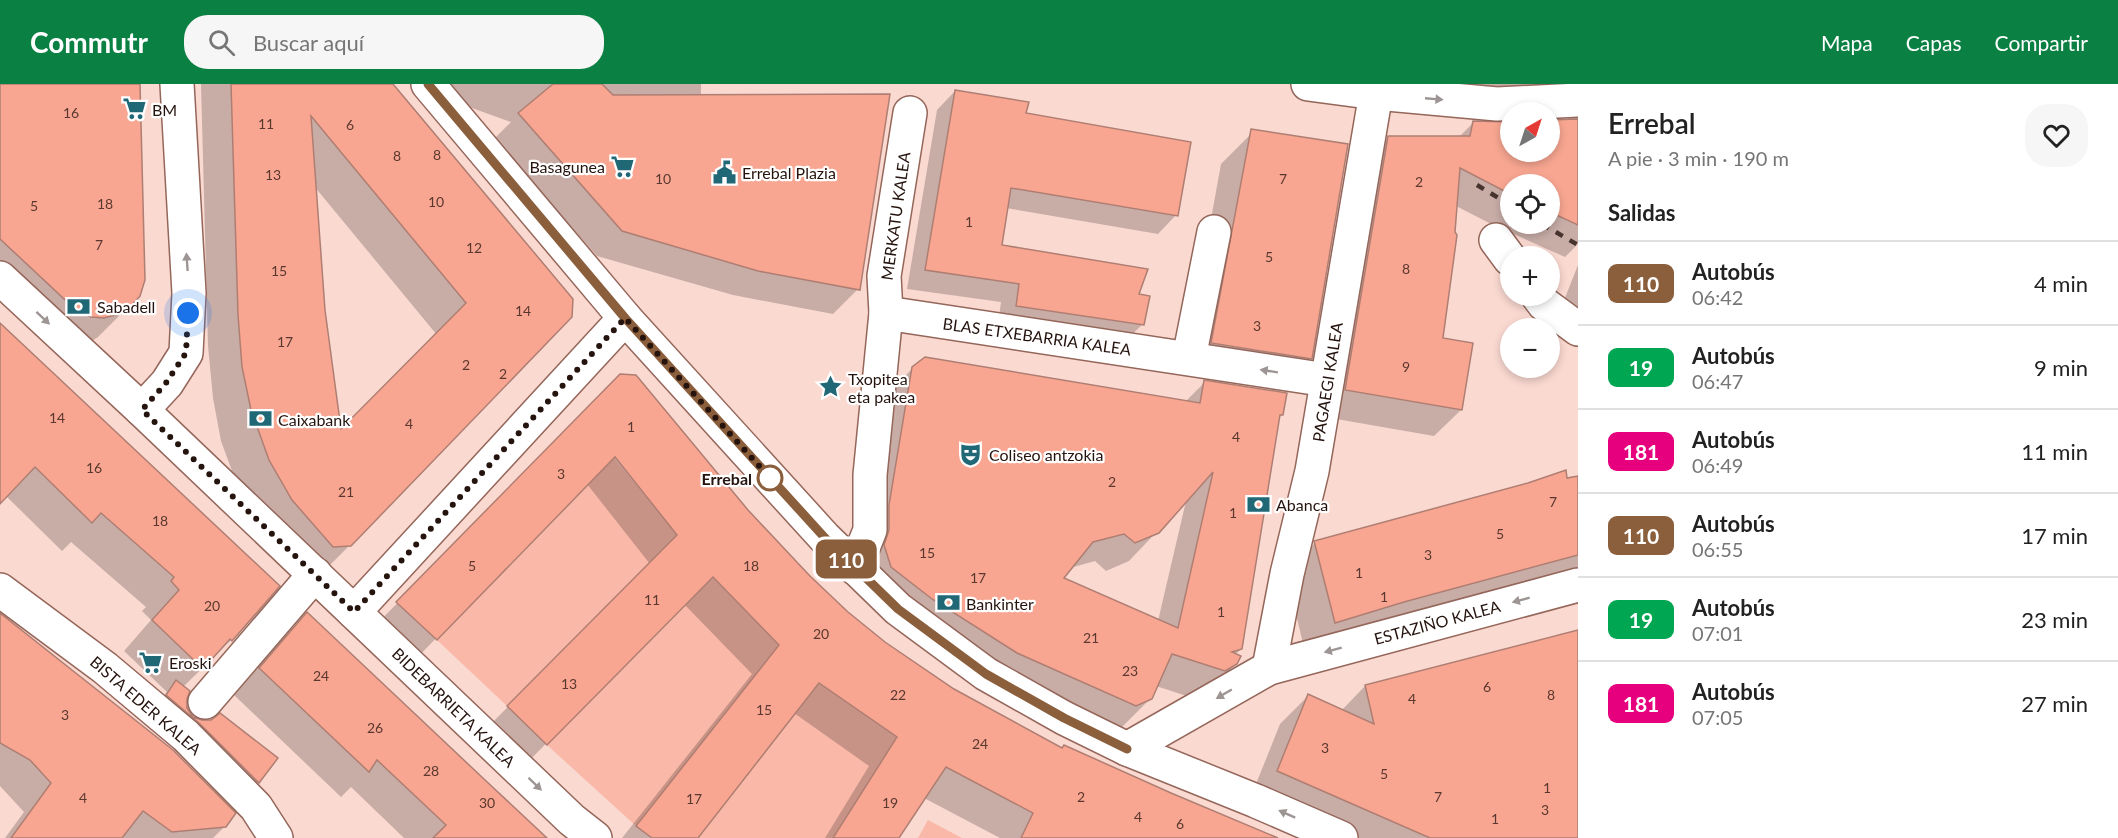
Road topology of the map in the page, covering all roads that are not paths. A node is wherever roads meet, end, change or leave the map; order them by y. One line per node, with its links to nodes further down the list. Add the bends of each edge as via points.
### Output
1 (177, 84): 15 (street, one-way to 1, via 186,353 189,293)
2 (428, 84): 11 (street)
3 (1308, 84): 4 (street)
4 (1376, 93): 5 (street, one-way to 5, via 1497,104); 14 (street, PAGAEGI KALEA)
5 (1578, 100)
6 (910, 113): 10 (street, MERKATU KALEA, via 884,276)
7 (1214, 232): 13 (street)
8 (0, 278): 15 (street, BIDEBARRIETA KALEA, one-way to 15)
9 (1547, 306): 12 (street)
10 (886, 313): 13 (street, BLAS ETXEBARRIA KALEA); 16 (street, MERKATU KALEA, via 870,475 870,530)
11 (625, 318): 16 (street); 20 (street)
12 (1578, 329)
13 (1189, 358): 14 (street, BLAS ETXEBARRIA KALEA, one-way to 13)
14 (1327, 380): 21 (street, PAGAEGI KALEA, via 1312,471 1287,574)
15 (142, 410): 17 (street, BIDEBARRIETA KALEA)
16 (855, 568): 23 (street, via 898,609 986,674)
17 (315, 574): 20 (street, BIDEBARRIETA KALEA); 22 (street)
18 (1578, 585): 21 (street, ESTAZIÑO KALEA, one-way to 21)
19 (0, 590): 24 (street, BISTA EDER KALEA, via 105,668 186,736 256,807)
20 (354, 612): 25 (street, BIDEBARRIETA KALEA, one-way to 25)
21 (1282, 664): 23 (street, ESTAZIÑO KALEA, one-way to 23)
22 (205, 702)
23 (1127, 749): 26 (street, one-way to 23)
24 (276, 838)
25 (595, 838)
26 (1341, 838)

